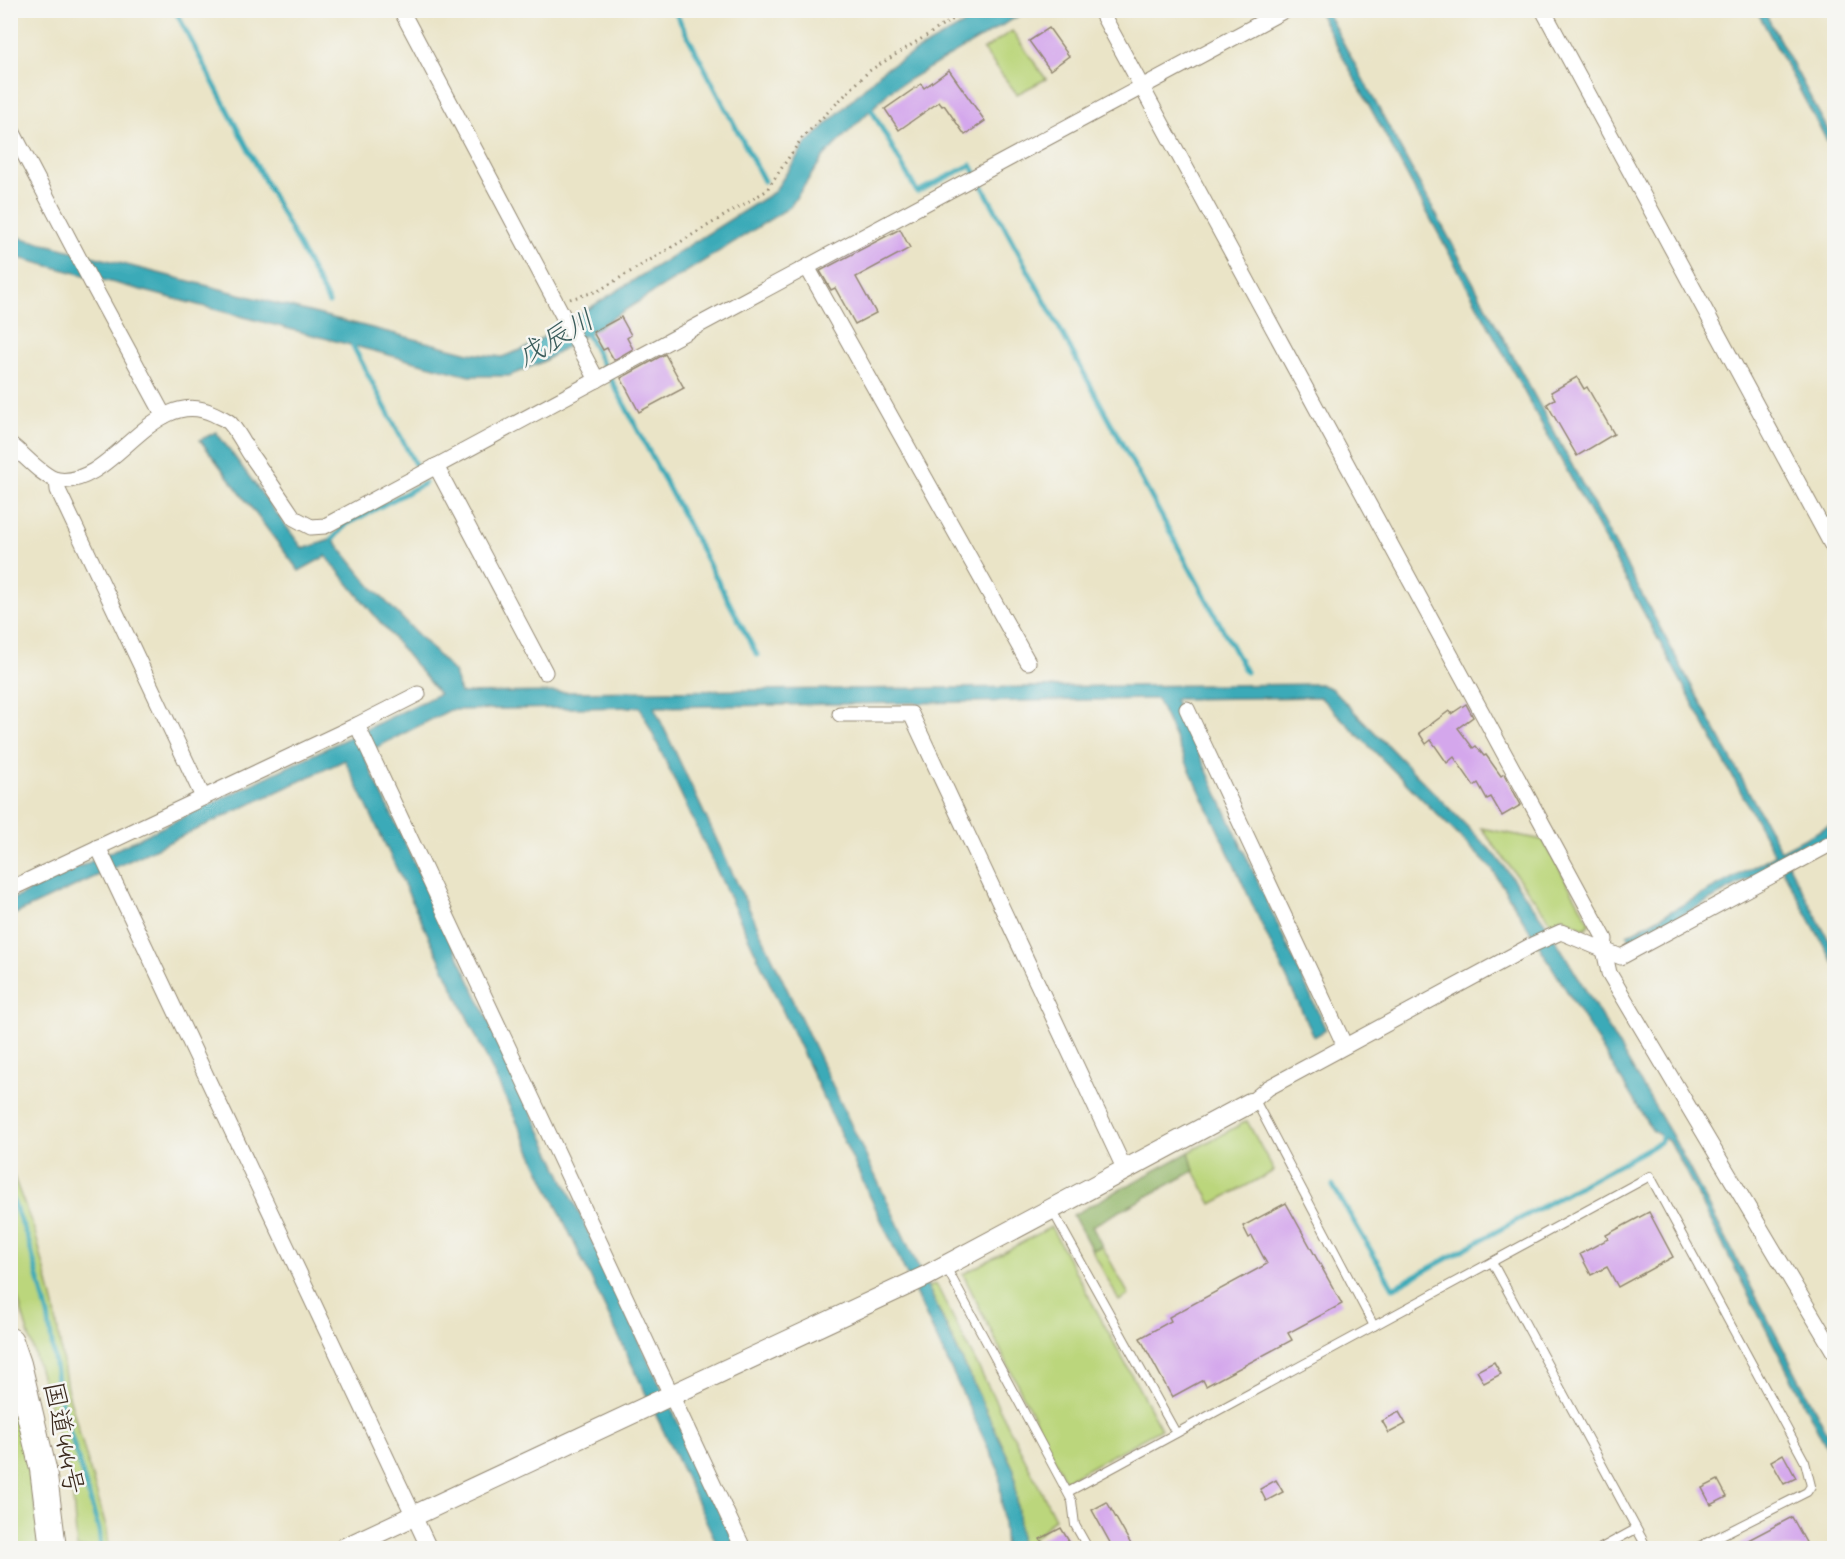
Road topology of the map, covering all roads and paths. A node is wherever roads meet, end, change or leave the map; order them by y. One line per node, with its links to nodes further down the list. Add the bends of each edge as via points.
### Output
1 (401, 10): 9 (street)
2 (968, 10): 9 (path, via 869,71 802,138 766,191 598,291)
3 (1100, 10): 6 (street)
4 (1285, 10): 6 (street)
5 (1543, 10): 15 (street)
6 (1143, 88): 8 (street); 26 (street, via 1605,939)
7 (10, 127): 11 (street)
8 (807, 267): 10 (street); 16 (street)
9 (560, 309): 10 (street, via 580,347)
10 (605, 375): 13 (street)
11 (164, 416): 13 (street, via 185,409 205,410 229,422 294,518 311,527 325,526); 14 (street, via 97,469)
12 (10, 444): 14 (street)
13 (436, 466): 17 (street)
14 (57, 480): 22 (street, via 58,490)
15 (1834, 549)
16 (1028, 662)
17 (545, 672)
18 (418, 694): 21 (street)
19 (1187, 709): 27 (street)
20 (840, 714): 29 (street, via 911,714)
21 (357, 725): 22 (street); 36 (street)
22 (203, 797): 24 (street)
23 (1834, 842): 26 (street, via 1621,957)
24 (98, 847): 25 (street); 39 (street)
25 (10, 889)
26 (1604, 950): 27 (street, via 1562,932); 35 (street, via 1609,973)
27 (1346, 1046): 28 (street, via 1268,1088)
28 (1252, 1101): 29 (street); 33 (lane)
29 (1125, 1170): 30 (street)
30 (1052, 1210): 32 (street); 37 (lane)
31 (1492, 1262): 33 (lane); 40 (lane); 48 (lane, via 1650,1176 1805,1462 1810,1486 1807,1492)
32 (945, 1266): 36 (street); 38 (lane)
33 (1374, 1326): 37 (lane)
34 (10, 1341): 41 (highway, 国道444号, via 43,1469)
35 (1834, 1352)
36 (671, 1395): 39 (street); 44 (street)
37 (1176, 1434): 38 (lane)
38 (1068, 1492): 45 (lane, via 1075,1525)
39 (414, 1516): 42 (street); 43 (street)
40 (1636, 1529): 46 (lane); 47 (lane)
41 (53, 1548)
42 (345, 1548)
43 (429, 1548)
44 (743, 1548)
45 (1088, 1548)
46 (1601, 1548)
47 (1647, 1548)
48 (1696, 1548)

